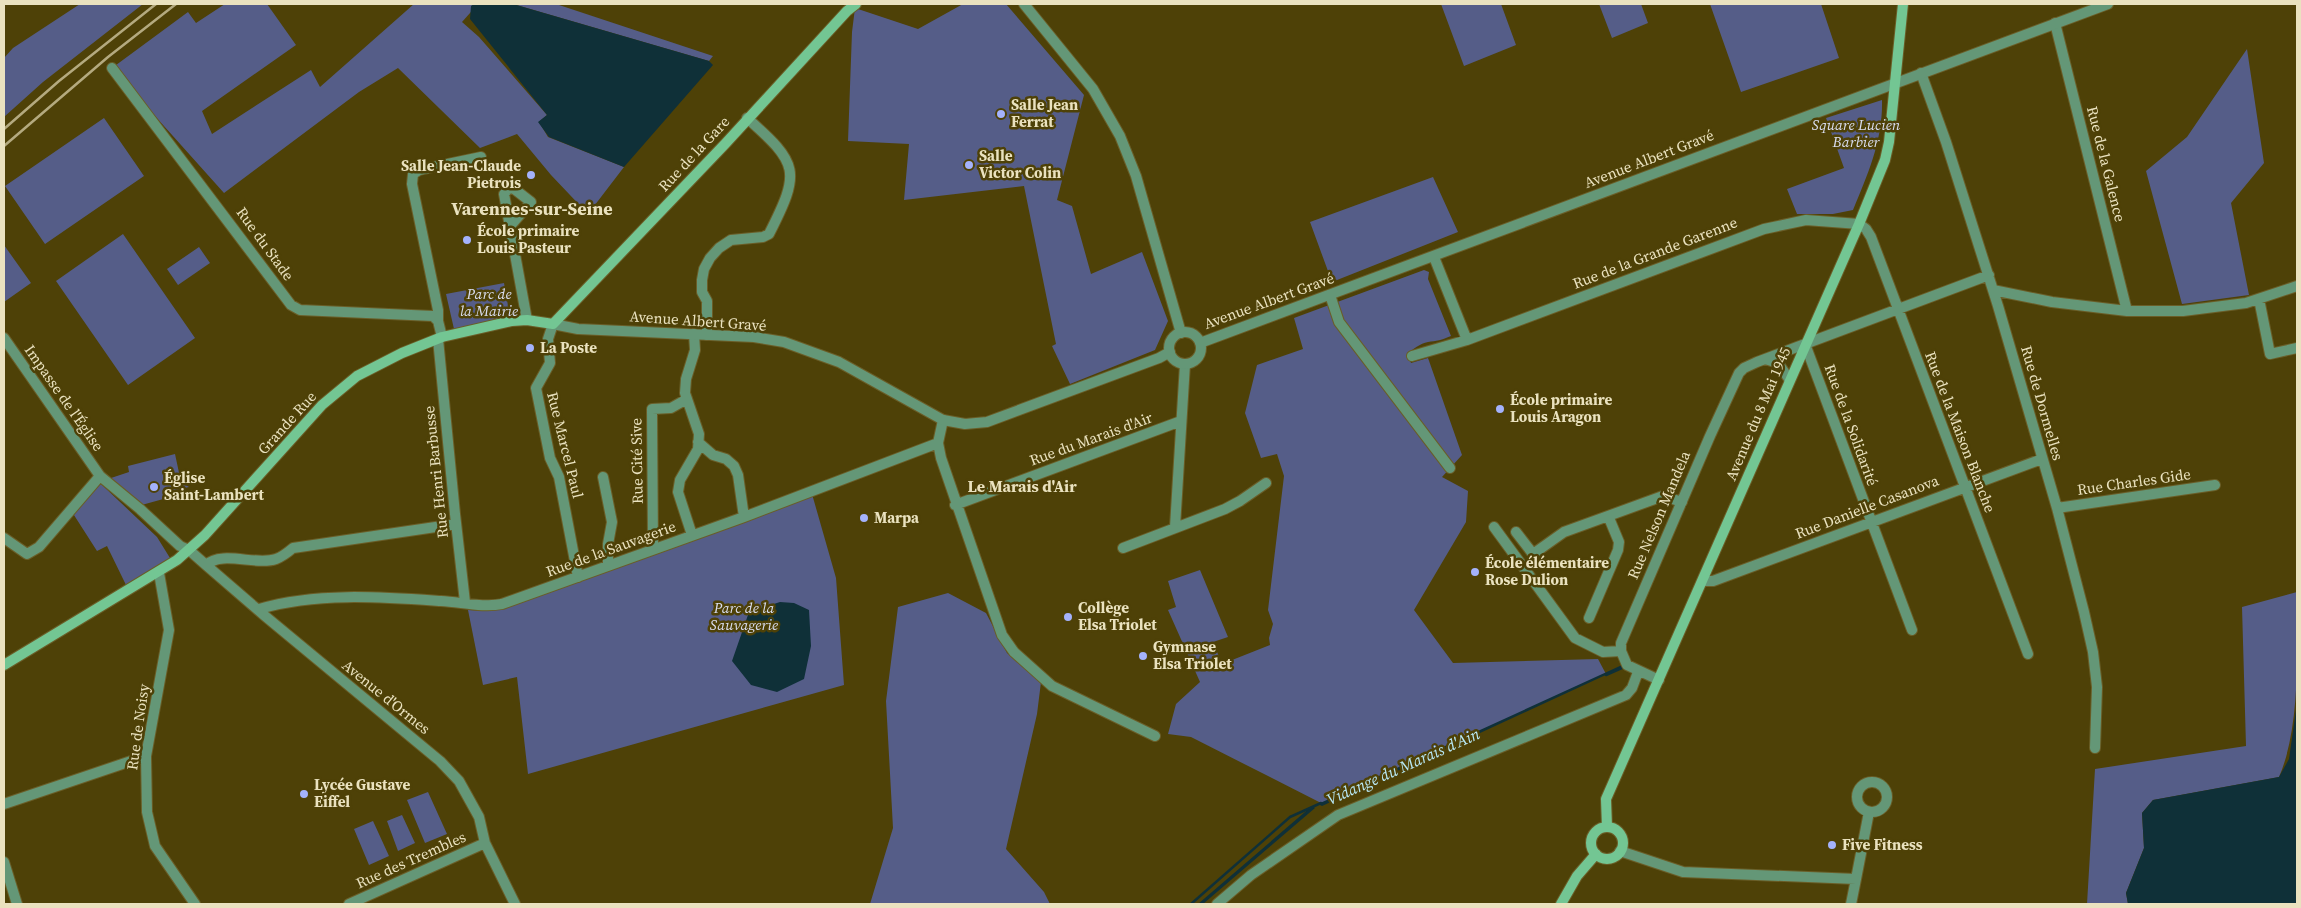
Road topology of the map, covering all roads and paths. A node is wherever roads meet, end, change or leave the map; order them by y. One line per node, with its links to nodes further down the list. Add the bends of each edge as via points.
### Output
1 (856, 4): 9 (main road, Rue de la Gare)
2 (1024, 4): 24 (street, via 1094,89 1120,136 1136,176)
3 (1903, 4): 8 (main road, Avenue du 8 Mai 1945)
4 (2108, 4): 5 (street, Avenue Albert Gravé)
5 (2055, 23): 7 (street, Avenue Albert Gravé); 20 (street, Rue de la Galence)
6 (112, 68): 22 (street, Rue du Stade, via 291,305 300,310 426,315)
7 (1921, 73): 8 (street, Avenue Albert Gravé); 14 (street, Rue de Dormelles)
8 (1896, 83): 11 (main road, Avenue du 8 Mai 1945, via 1885,160); 13 (street, Avenue Albert Gravé)
9 (747, 118): 23 (main road, Rue de la Gare); 26 (street, via 783,152 788,162 790,181 769,234 731,240 719,248 704,269 702,292 707,301)
10 (481, 157): 22 (street, via 413,174 412,184)
11 (1859, 224): 19 (street, Rue de la Maison Blanche, via 1871,237); 29 (street, Rue de la Grande Garenne, via 1806,220 1764,229); 31 (main road, Avenue du 8 Mai 1945)
12 (510, 226): 21 (street)
13 (1434, 257): 17 (street, Avenue Albert Gravé); 29 (street)
14 (1989, 276): 16 (street, Rue de Dormelles); 19 (street, Rue Nelson Mandela)
15 (2297, 286): 18 (street)
16 (1993, 290): 20 (street, via 2052,302); 43 (street, Rue de Dormelles)
17 (1330, 295): 30 (street, Avenue Albert Gravé); 44 (street, via 1339,322)
18 (2259, 299): 20 (street, via 2183,311); 32 (street, via 2270,354)
19 (1899, 310): 31 (street, Rue Nelson Mandela); 49 (street, Rue de la Maison Blanche)
20 (2127, 311)
21 (527, 320): 23 (main road, Grande Rue); 28 (main road, Grande Rue)
22 (438, 321): 28 (street)
23 (553, 324): 25 (street, Avenue Albert Gravé, via 578,329); 68 (street, Rue Marcel Paul, via 548,339 550,363 536,388 550,458 559,477)
24 (1182, 333): 30 (street, via 1191,333); 33 (street, via 1170,342)
25 (694, 334): 26 (street, Avenue Albert Gravé); 38 (street, via 696,350 686,379)
26 (707, 335): 39 (street, Avenue Albert Gravé, via 754,337 803,348 839,362)
27 (4, 338): 45 (street, Impasse de l'Église)
28 (440, 338): 56 (street, Rue Henri Barbusse); 64 (main road, Grande Rue, via 375,366 343,386)
29 (1467, 340): 34 (street, Rue de la Grande Garenne)
30 (1200, 343): 36 (street, via 1198,357)
31 (1805, 344): 35 (street, Rue Nelson Mandela); 37 (main road, Avenue du 8 Mai 1945); 55 (street, Rue de la Solidarité)
32 (2297, 348)
33 (1170, 352): 36 (street, via 1175,360); 39 (street, Avenue Albert Gravé, via 987,422 965,424)
34 (1412, 356)
35 (1765, 359): 37 (street, via 1778,363); 50 (street, Rue Nelson Mandela, via 1739,373)
36 (1185, 364): 40 (street)
37 (1790, 379): 69 (main road, Avenue du 8 Mai 1945)
38 (686, 399): 41 (street); 63 (street, Rue Cité Sive, via 671,408 652,409)
39 (943, 420): 42 (street)
40 (1181, 421): 51 (street, Rue du Marais d'Air); 57 (street)
41 (698, 442): 53 (street, via 734,466); 60 (street, via 698,449 680,480 678,492)
42 (938, 443): 51 (street); 53 (street, Rue de la Sauvagerie)
43 (2042, 459): 49 (street, Rue Danielle Casanova); 52 (street, Rue de Dormelles)
44 (1450, 468)
45 (100, 476): 61 (street, via 39,547 27,554); 64 (street, Impasse de l'Église, via 180,546)
46 (603, 477): 66 (street, via 612,522)
47 (1266, 483): 57 (street, via 1240,501)
48 (2215, 485): 52 (street, Rue Charles Gide)
49 (1965, 486): 55 (street, Rue Danielle Casanova); 75 (street, Rue de la Maison Blanche)
50 (1682, 502): 54 (street, via 1663,496); 74 (street, Rue Nelson Mandela, via 1620,643)
51 (956, 505): 79 (street, via 1002,635 1014,652 1052,686)
52 (2057, 508): 80 (street, Rue de Dormelles, via 2093,652 2097,687)
53 (744, 517): 60 (street, Rue de la Sauvagerie)
54 (1609, 518): 59 (street, via 1564,532 1534,554); 72 (street, via 1619,542 1618,550)
55 (1871, 522): 69 (street, Rue Danielle Casanova, via 1712,581); 73 (street, Rue de la Solidarité)
56 (456, 524): 65 (street, via 292,548 284,555 267,561 217,559); 70 (street, Rue Henri Barbusse)
57 (1175, 527): 62 (street)
58 (1494, 527): 74 (street, via 1575,638 1603,652)
59 (1516, 532)
60 (692, 536): 63 (street, Rue de la Sauvagerie)
61 (4, 538)
62 (1123, 548)
63 (653, 549): 66 (street, Rue de la Sauvagerie)
64 (189, 550): 65 (street, Avenue d'Ormes); 67 (main road, Grande Rue)
65 (206, 565): 71 (street, Avenue d'Ormes)
66 (608, 566): 68 (street, Rue de la Sauvagerie)
67 (159, 573): 76 (main road, Grande Rue); 81 (street, Rue de Noisy, via 169,630)
68 (578, 577): 70 (street, Rue de la Sauvagerie, via 493,606)
69 (1703, 581): 78 (main road, Avenue du 8 Mai 1945)
70 (465, 602): 71 (street, Rue de la Sauvagerie, via 372,597 283,602)
71 (259, 610): 85 (street, Avenue d'Ormes, via 440,761 459,781 480,817)
72 (1589, 618)
73 (1912, 630)
74 (1621, 651): 77 (street, via 1627,665)
75 (2028, 654)
76 (4, 666)
77 (1638, 672): 78 (street); 94 (street, via 1626,695 1338,815 1251,875)
78 (1659, 680): 84 (main road, Avenue du 8 Mai 1945, via 1606,799)
79 (1155, 736)
80 (2095, 748)
81 (146, 756): 82 (street); 91 (street, Rue de Noisy, via 147,812 155,846)
82 (4, 804)
83 (1869, 812): 89 (street)
84 (1607, 827): 86 (main road, via 1622,837); 87 (main road, via 1592,837 1591,846)
85 (485, 843): 92 (street, Rue des Trembles); 93 (street, Avenue d'Ormes)
86 (1620, 851): 87 (main road, via 1609,858); 89 (street, via 1683,872)
87 (1596, 854): 95 (main road)
88 (4, 862): 90 (street)
89 (1856, 879): 96 (street)
90 (18, 904)
91 (195, 904)
92 (349, 904)
93 (514, 904)
94 (1217, 904)
95 (1561, 904)
96 (1850, 904)

